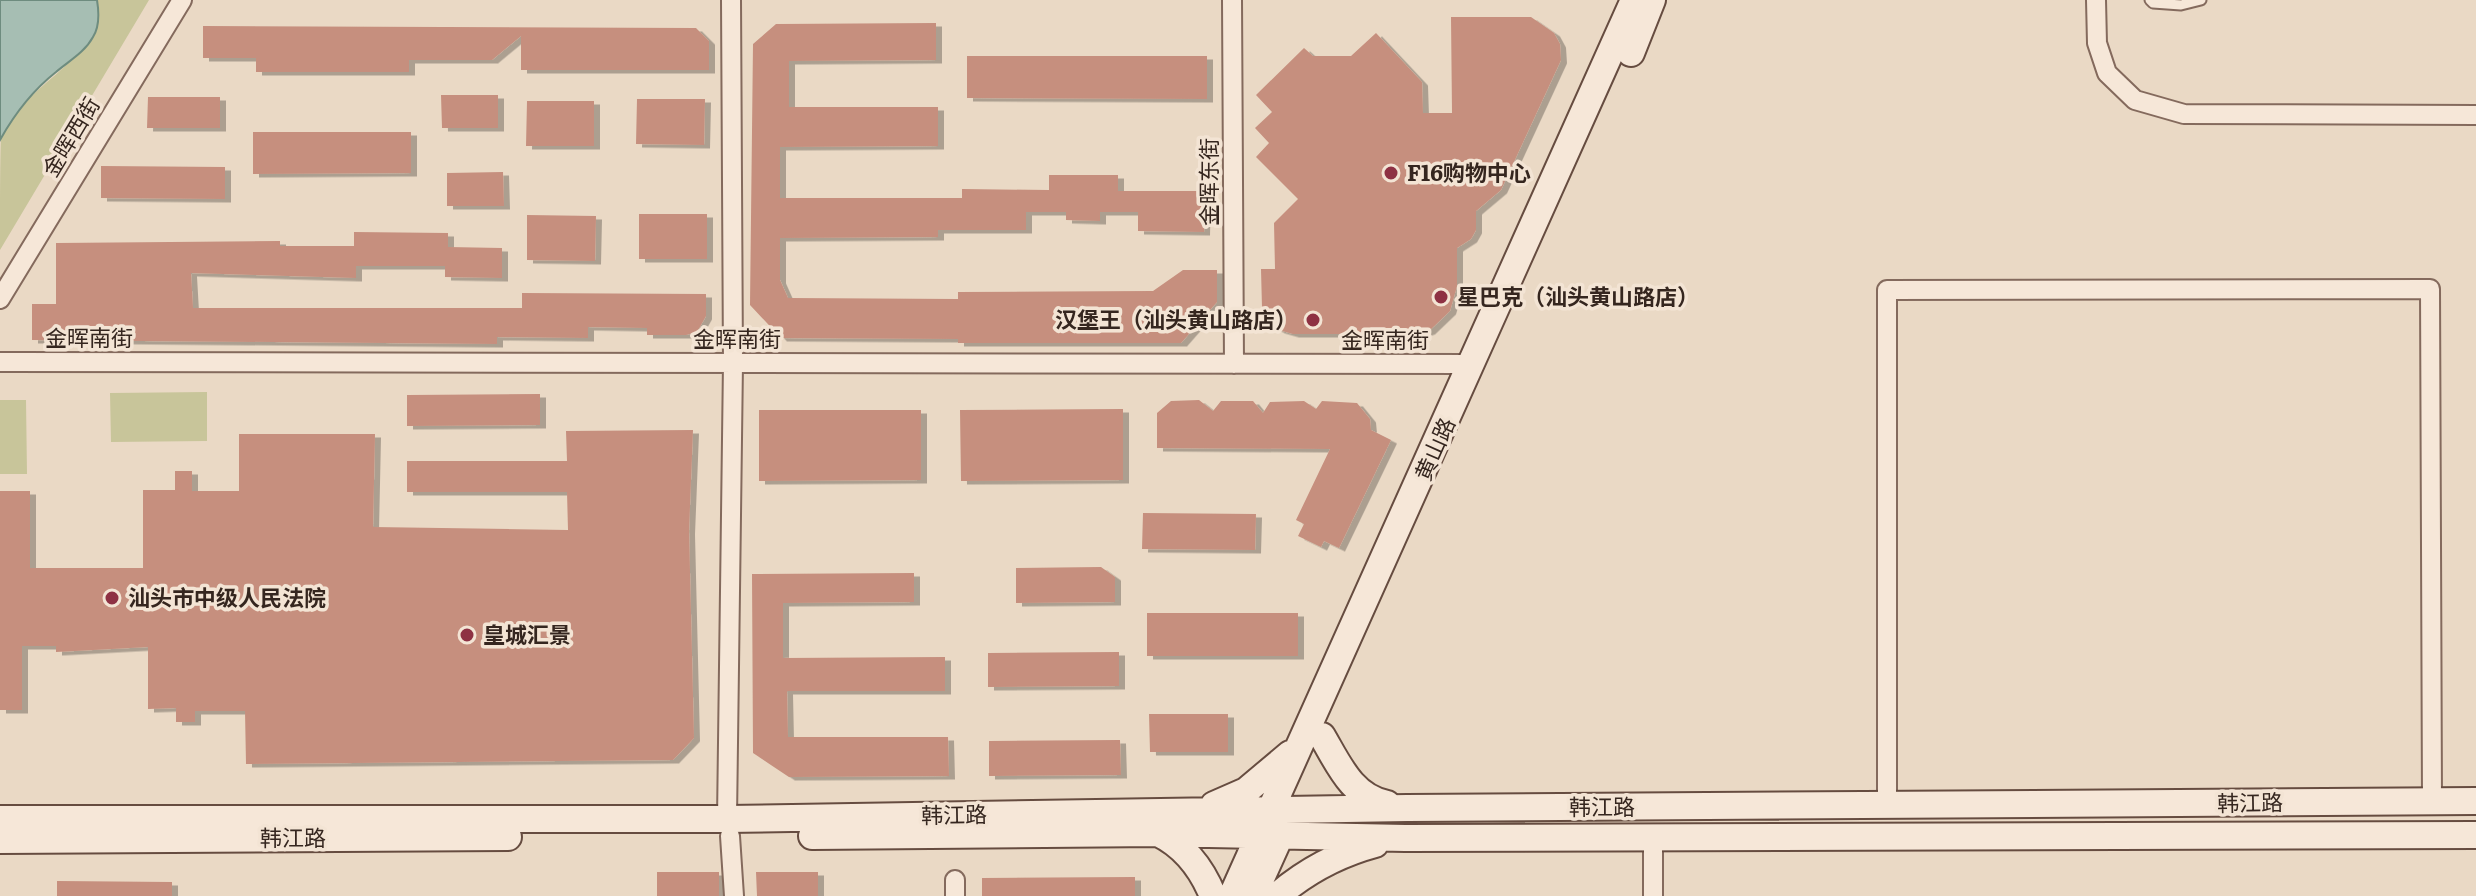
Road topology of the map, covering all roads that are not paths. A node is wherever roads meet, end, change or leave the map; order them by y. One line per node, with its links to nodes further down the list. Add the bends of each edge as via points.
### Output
1 (182, 0): 10 (street, 金晖西街)
2 (731, 0): 12 (street)
3 (1232, 0): 13 (street, 金晖东街)
4 (1634, 0): 14 (street, 黄山路)
5 (1652, 0): 15 (street, 黄山路)
6 (2096, 0): 9 (street, via 2097,43 2107,73 2135,100 2184,114)
7 (2150, 0): 8 (lane, via 2181,5)
8 (2201, 0)
9 (2476, 115)
10 (0, 299)
11 (0, 362): 12 (street, 金晖南街)
12 (733, 363): 13 (street, 金晖南街); 23 (street)
13 (1234, 364): 14 (street, 金晖南街)
14 (1473, 364): 15 (street, 黄山路)
15 (1313, 738): 19 (street, via 1353,787 1373,801); 20 (street, 黄山路); 21 (street, via 1246,791)
16 (2432, 801): 17 (street, 韩江路); 18 (street, 韩江路); 18 (street, via 2430,289 1887,290)
17 (2476, 801)
18 (1887, 807): 19 (street, 韩江路)
19 (1407, 808): 20 (street, 韩江路)
20 (1282, 809): 21 (street, 韩江路); 25 (street, 黄山路)
21 (1198, 811): 23 (street, 韩江路)
22 (0, 819): 23 (street, 韩江路)
23 (729, 828): 24 (street, 韩江路); 29 (street, 韩江路); 30 (street)
24 (1158, 833): 25 (street, 韩江路); 31 (street, via 1175,841 1196,864)
25 (1270, 835): 28 (street, 韩江路); 32 (street, 黄山路); 33 (street, 黄山路)
26 (2476, 835): 27 (street, 韩江路)
27 (1653, 836): 28 (street, 韩江路); 35 (street)
28 (1405, 838): 34 (street, via 1337,857)
29 (0, 840)
30 (734, 896)
31 (1213, 896)
32 (1232, 896)
33 (1253, 896)
34 (1277, 896)
35 (1653, 896)

